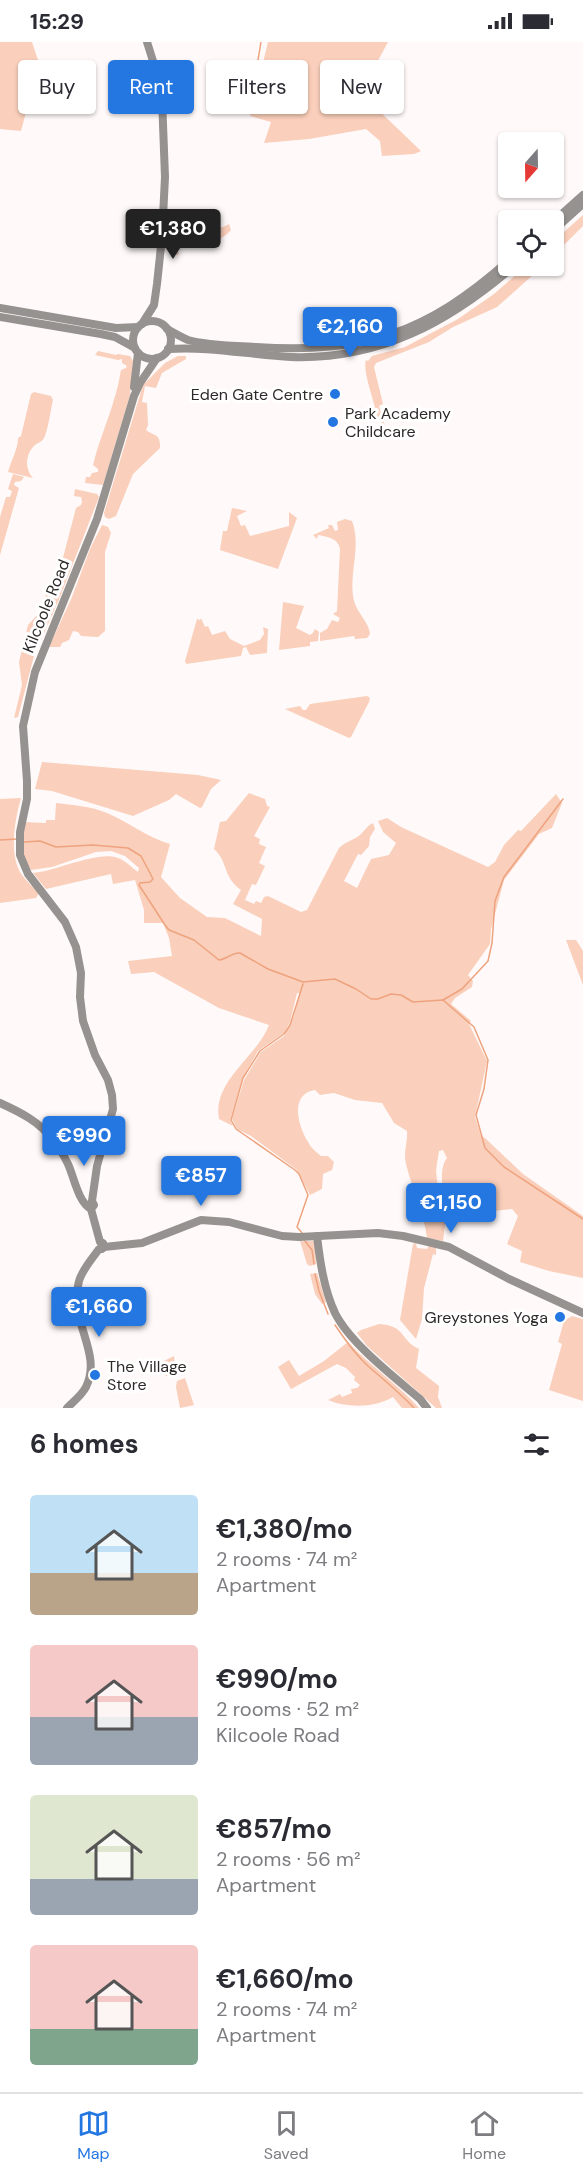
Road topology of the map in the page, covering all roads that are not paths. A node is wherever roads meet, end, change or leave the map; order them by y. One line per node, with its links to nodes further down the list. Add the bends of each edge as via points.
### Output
1 (147, 42): 8 (main road, via 159,80 164,118 164,209)
2 (583, 195): 4 (main road)
3 (583, 204): 5 (main road)
4 (564, 211)
5 (564, 221)
6 (498, 269): 12 (main road, via 443,311 400,331 357,344 310,349 244,346 192,341)
7 (502, 276): 13 (main road, via 448,316 378,347 294,357)
8 (154, 305): 11 (main road); 12 (main road)
9 (0, 308): 11 (main road, via 113,327)
10 (0, 317): 14 (main road, via 115,337)
11 (140, 326): 12 (main road, via 152,321); 14 (main road, via 133,337)
12 (165, 327): 13 (main road, via 170,339)
13 (168, 349): 15 (main road)
14 (136, 351): 15 (main road, via 147,358); 16 (main road)
15 (157, 358): 16 (main road)
16 (134, 396): 18 (main road, Kilcoole Road, via 97,519 35,672 23,726 27,798 19,850 28,874 64,922 76,947 83,1021 112,1095 113,1109)
17 (0, 1103): 18 (main road, via 32,1120 52,1139 68,1163 82,1198)
18 (90, 1205): 20 (main road)
19 (317, 1236): 20 (main road, via 282,1236 229,1221 201,1220 142,1243); 21 (main road, via 378,1233 440,1245); 23 (main road, via 325,1283 336,1315 364,1350)
20 (101, 1246): 22 (main road, via 81,1274 76,1294 78,1319 89,1349 90,1372 85,1389)
21 (583, 1312)
22 (68, 1408)
23 (427, 1408)

